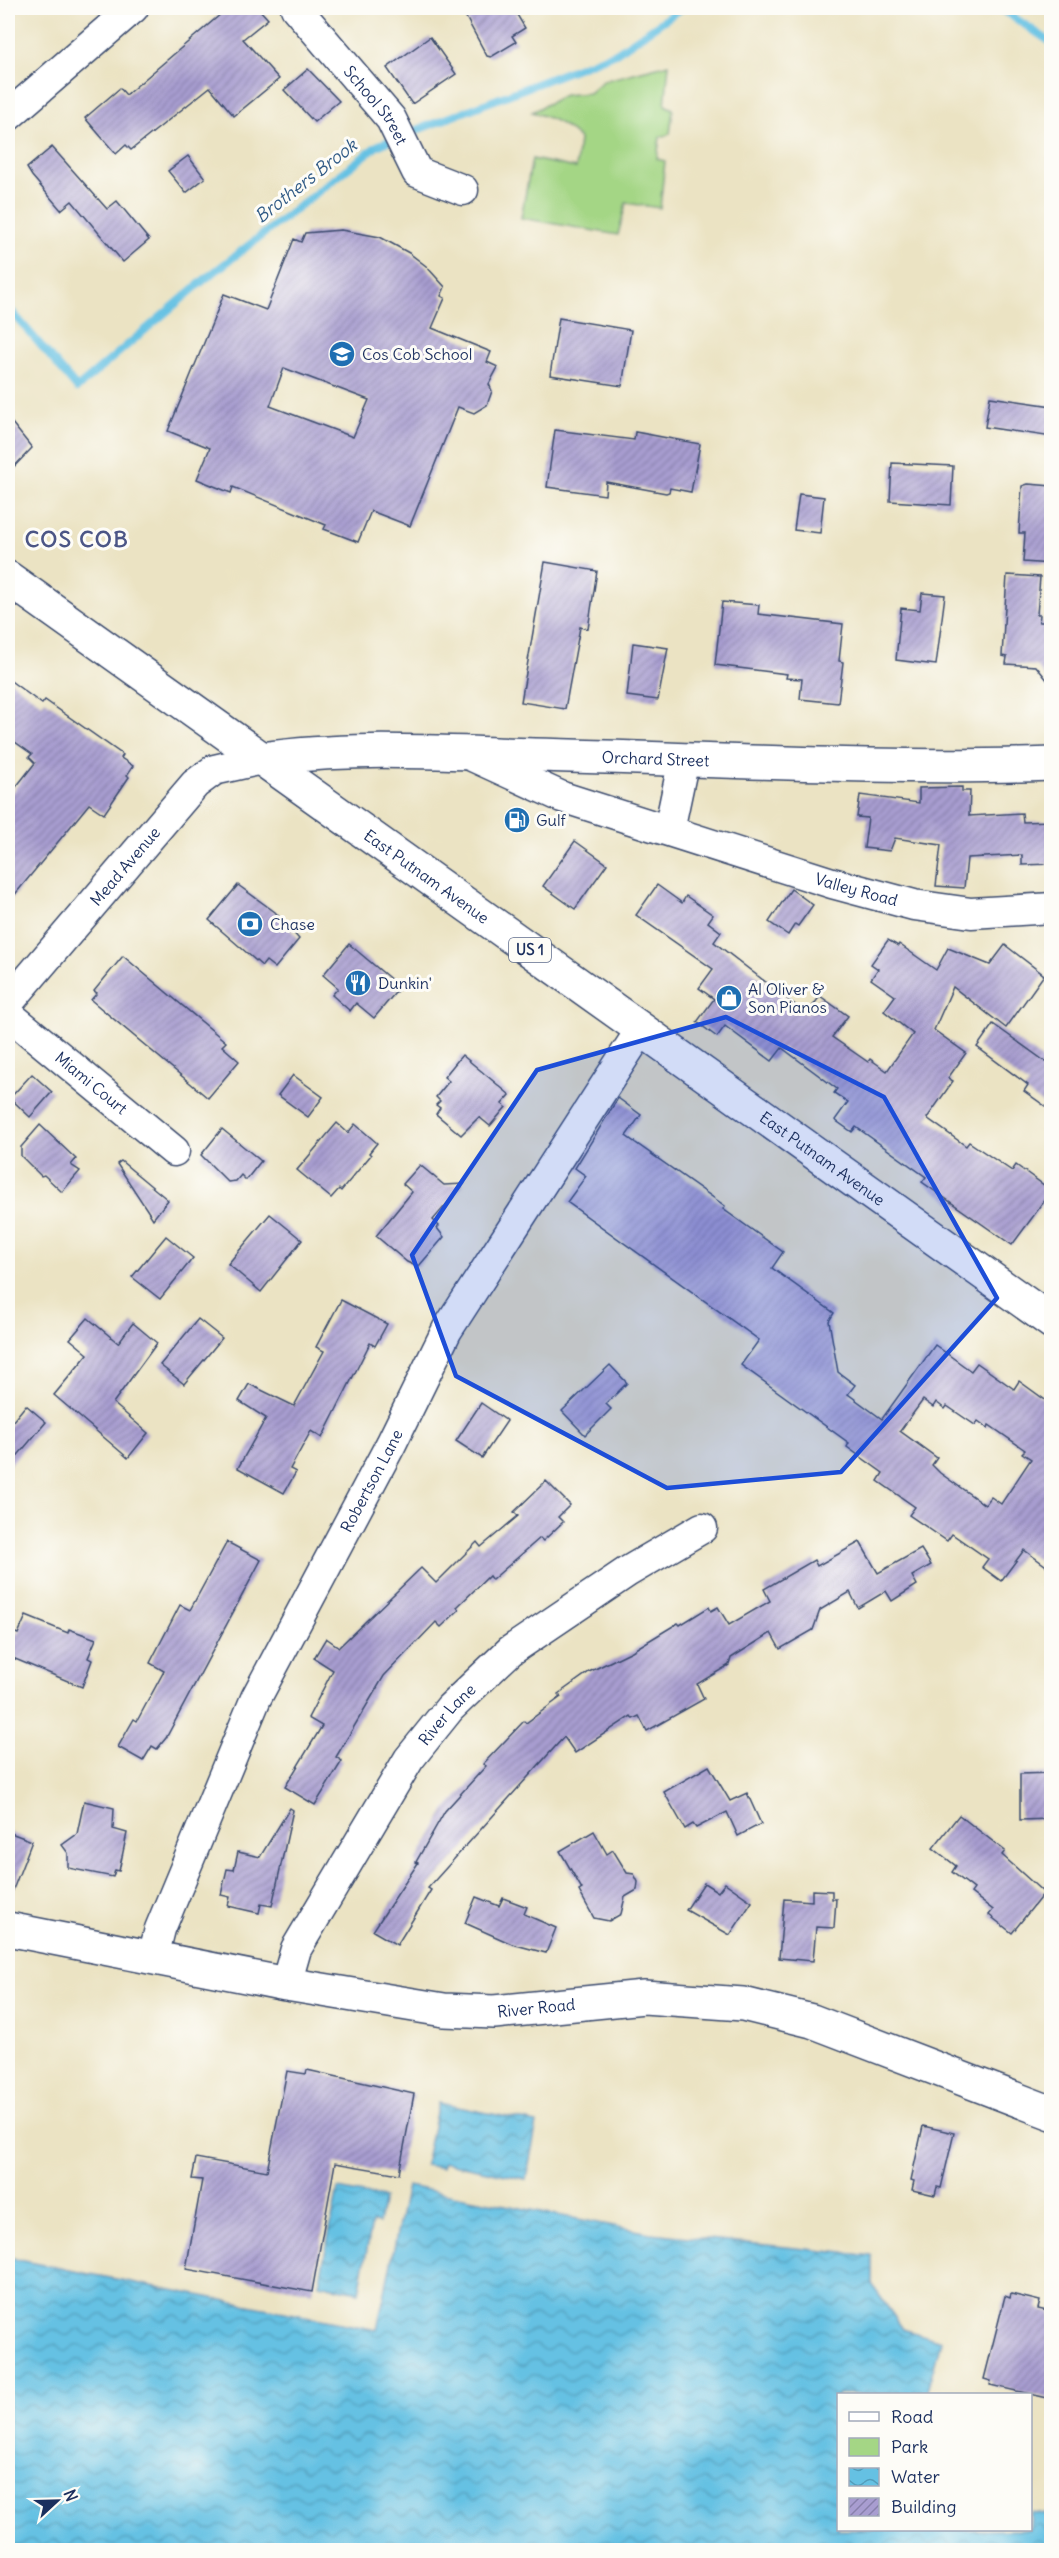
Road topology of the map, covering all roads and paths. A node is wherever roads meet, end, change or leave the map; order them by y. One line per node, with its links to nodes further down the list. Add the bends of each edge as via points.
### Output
1 (133, 8): 3 (street)
2 (296, 8): 4 (street, School Street, via 391,119 417,172)
3 (8, 116)
4 (462, 190)
5 (8, 578): 7 (main road, East Putnam Avenue / US 1)
6 (465, 753): 7 (main road, Orchard Street, via 370,751); 8 (main road, Orchard Street); 10 (street, Valley Road, via 562,797)
7 (262, 759): 12 (street, Mead Avenue, via 214,770 195,784); 14 (main road, East Putnam Avenue / US 1)
8 (684, 759): 9 (main road, Orchard Street); 10 (street)
9 (1052, 764)
10 (669, 830): 11 (street, Valley Road, via 832,883 935,909 999,913)
11 (1052, 908)
12 (8, 1003)
13 (8, 1014): 15 (street, Miami Court)
14 (641, 1030): 16 (main road, East Putnam Avenue / US 1); 19 (street, Robertson Lane, via 447,1330 392,1444 256,1698 165,1918)
15 (174, 1151)
16 (1052, 1322)
17 (702, 1528): 20 (street, River Lane, via 627,1572 510,1651 450,1708 409,1758 296,1949)
18 (8, 1929): 19 (main road, River Road)
19 (153, 1957): 20 (main road, River Road)
20 (286, 1984): 21 (main road, River Road, via 468,2012 644,1997 743,2004 831,2028)
21 (1052, 2113)

